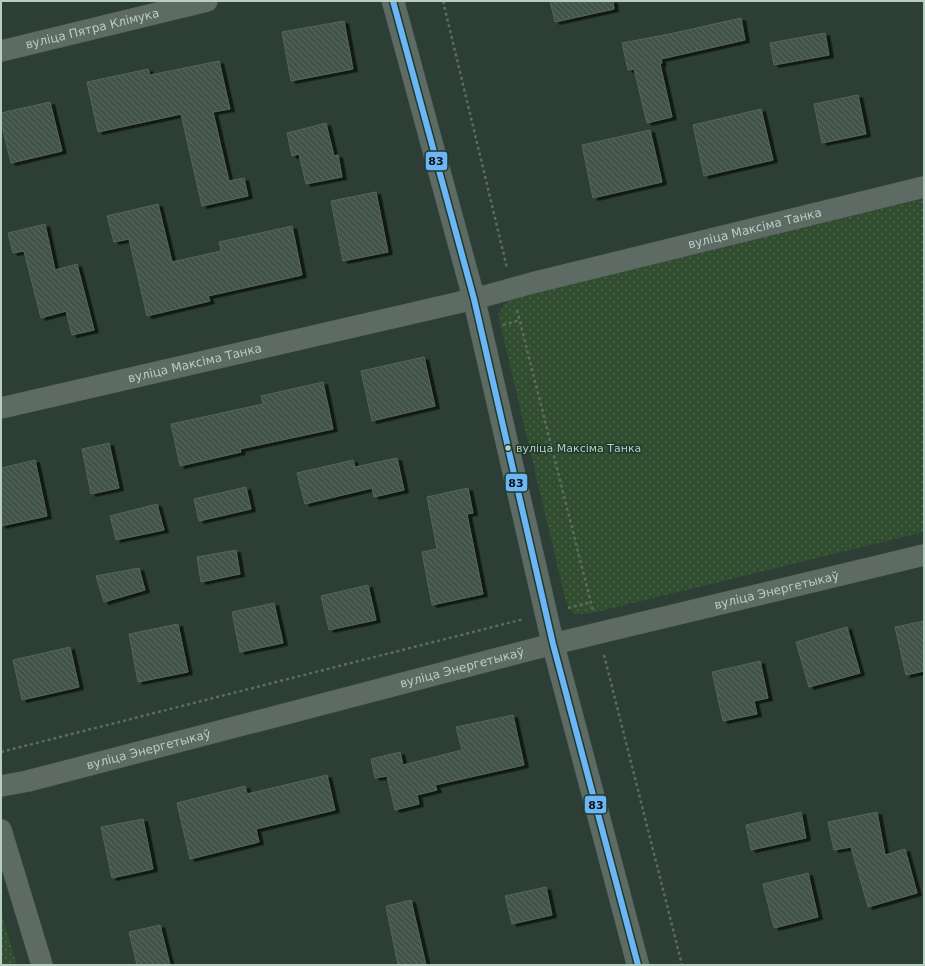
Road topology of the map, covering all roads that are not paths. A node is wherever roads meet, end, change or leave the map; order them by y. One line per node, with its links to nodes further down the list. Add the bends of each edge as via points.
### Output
1 (208, 1): 3 (street, вуліца Пятра Клімука)
2 (393, 1): 5 (street)
3 (1, 51)
4 (924, 187): 5 (street, вуліца Максіма Танка)
5 (474, 299): 6 (street, вуліца Максіма Танка); 8 (street)
6 (1, 408)
7 (924, 555): 8 (street, вуліца Энергетыкаў)
8 (553, 644): 9 (street, вуліца Энергетыкаў); 12 (street)
9 (1, 786)
10 (1, 830): 11 (street)
11 (42, 965)
12 (638, 965)

